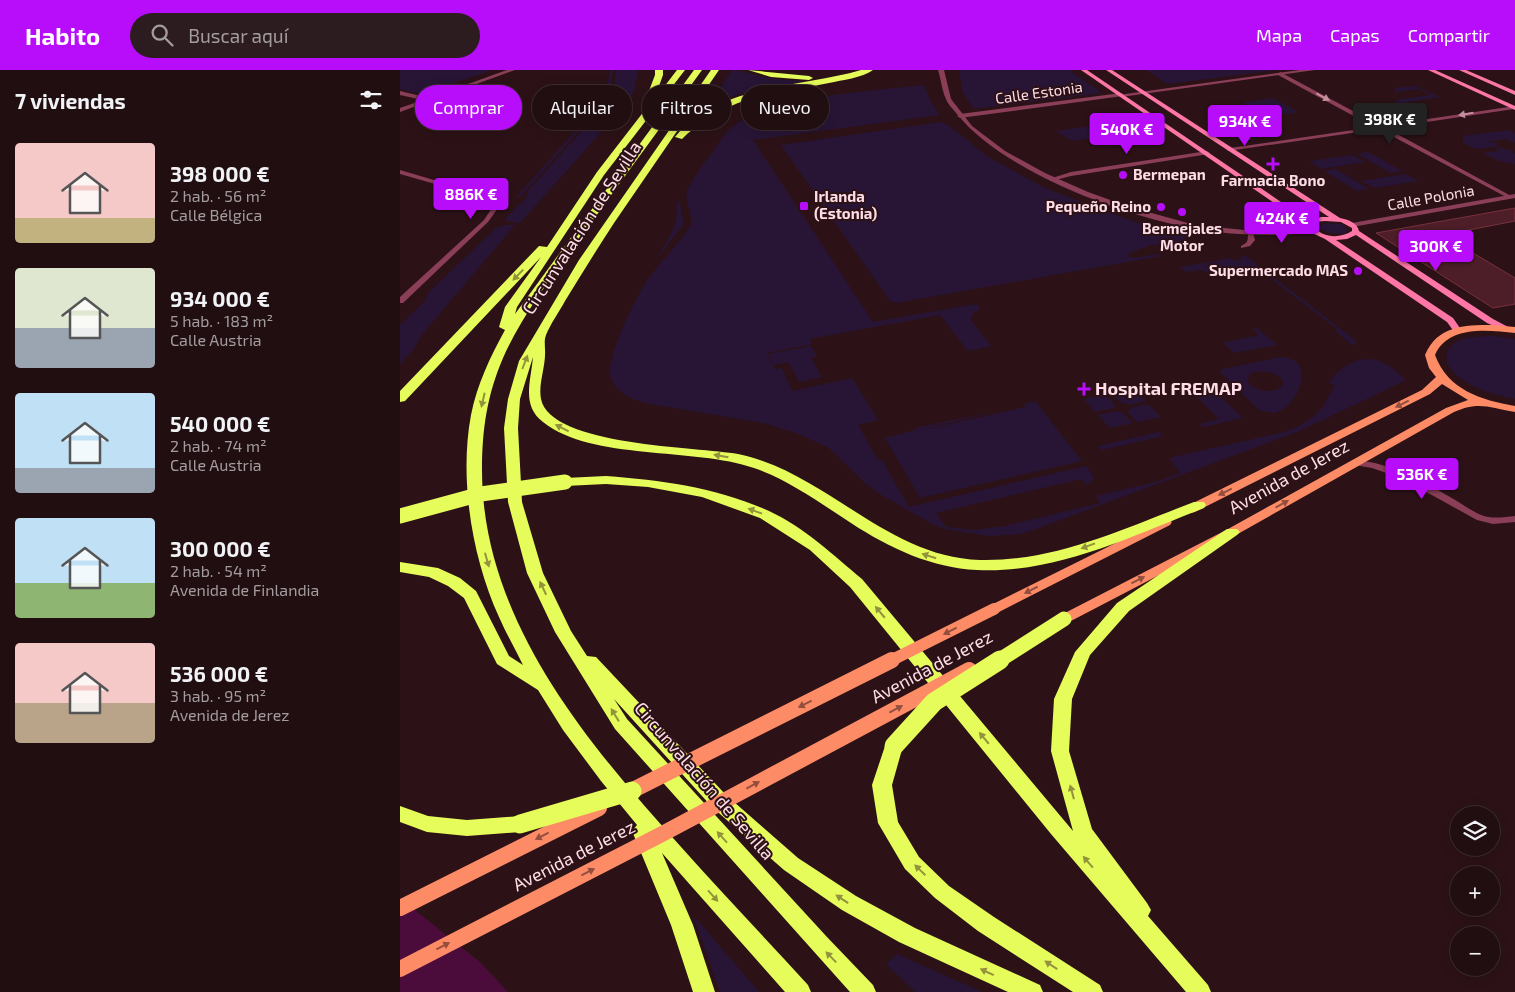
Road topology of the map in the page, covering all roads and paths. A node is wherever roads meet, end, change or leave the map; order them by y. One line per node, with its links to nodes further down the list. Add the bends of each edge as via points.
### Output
1 (512, 70): 17 (street)
2 (659, 70): 31 (highway, via 652,96)
3 (682, 70): 31 (highway)
4 (698, 70): 50 (highway, Circunvalación de Sevilla, via 536,290 514,322)
5 (715, 70): 35 (highway, Circunvalación de Sevilla)
6 (752, 70): 9 (highway, via 798,78)
7 (759, 70): 8 (highway, via 802,76)
8 (845, 70)
9 (852, 70)
10 (869, 70): 35 (highway, via 758,95 712,111 685,128 661,161)
11 (941, 70): 29 (street, via 945,91)
12 (1085, 70): 23 (main road)
13 (1109, 70): 20 (main road)
14 (1312, 70): 18 (street, Calle Estonia)
15 (1431, 70): 27 (main road)
16 (1466, 70): 22 (main road)
17 (502, 72): 19 (street)
18 (1280, 74): 20 (street, Calle Estonia); 30 (street, one-way to 30)
19 (467, 85)
20 (1143, 92): 23 (street, Calle Estonia); 32 (main road)
21 (400, 93): 24 (street)
22 (1515, 93)
23 (1121, 95): 29 (street, Calle Estonia); 33 (main road)
24 (415, 96)
25 (400, 104): 28 (street)
26 (415, 105): 28 (street)
27 (1514, 107): 30 (street, one-way to 30)
28 (403, 109)
29 (960, 116): 36 (street, via 998,149)
30 (1380, 128): 32 (street); 37 (street)
31 (632, 132): 38 (highway)
32 (1230, 150): 39 (main road)
33 (1206, 153): 36 (street); 41 (main road)
34 (400, 172): 46 (street, via 485,196 495,208 486,221)
35 (644, 175): 49 (highway, Circunvalación de Sevilla, via 584,260)
36 (1052, 179): 43 (street, via 1120,206 1167,220)
37 (1512, 197): 40 (street, Calle Polonia)
38 (574, 212): 50 (highway, via 511,307); 52 (highway, one-way to 52)
39 (1337, 219): 40 (main road); 41 (main road, via 1317,219)
40 (1352, 225): 42 (main road)
41 (1311, 228): 43 (street); 44 (main road)
42 (1356, 232): 44 (main road, via 1343,238); 47 (main road, via 1490,321)
43 (1251, 233): 45 (street, via 1252,240)
44 (1326, 237): 48 (main road, via 1450,320)
45 (1243, 247)
46 (400, 300)
47 (1512, 329): 48 (main road)
48 (1458, 331): 51 (main road, via 1441,338 1431,350 1432,362)
49 (539, 335): 56 (highway, one-way to 49, via 1065,554 1020,563 978,565 942,560 873,531 811,489 772,469 741,459 603,440 559,428 535,406); 62 (highway, Circunvalación de Sevilla, one-way to 49, via 535,572 515,502 511,428 514,400 525,360)
50 (498, 354): 63 (highway, Circunvalación de Sevilla, one-way to 63, via 488,378 475,432 473,476 476,516 486,562 504,611)
51 (1441, 376): 53 (main road, via 1452,388); 56 (main road, Avenida de Jerez, one-way to 56, via 1426,392)
52 (400, 398)
53 (1482, 401): 54 (main road); 55 (main road, Avenida de Jerez, via 1457,407)
54 (1515, 409)
55 (1358, 463): 58 (street, via 1393,470 1480,518 1489,521); 59 (main road, Avenida de Jerez, one-way to 55)
56 (1199, 505): 64 (main road, Avenida de Jerez, one-way to 64, bridge, via 994,609)
57 (400, 516): 73 (highway, one-way to 57, bridge, via 1058,828 856,583 815,546 765,515 705,493 606,480 487,492)
58 (1515, 519)
59 (1232, 532): 61 (main road, Avenida de Jerez, one-way to 59); 73 (highway, one-way to 59, via 1083,832 1060,751 1063,699 1083,652 1123,607)
60 (400, 567): 63 (highway, via 432,572 454,582 470,595 503,660)
61 (1064, 619): 67 (main road, Avenida de Jerez, one-way to 61, bridge, via 664,833); 72 (highway, one-way to 61, bridge, via 986,924 942,892 912,863 888,823 882,784 894,746 934,702)
62 (564, 632): 70 (highway, Circunvalación de Sevilla, one-way to 62, via 621,724); 71 (highway, one-way to 62, via 907,935 849,903 791,864 718,800)
63 (542, 686): 64 (highway, Circunvalación de Sevilla)
64 (633, 800): 65 (highway, bridge, via 520,824 467,828 426,824); 66 (main road, Avenida de Jerez, one-way to 66, bridge); 68 (highway, via 682,925); 69 (highway, Circunvalación de Sevilla, one-way to 69)
65 (400, 814)
66 (400, 908)
67 (400, 968)
68 (704, 992)
69 (800, 992)
70 (865, 992)
71 (1032, 992)
72 (1092, 992)
73 (1201, 992)

